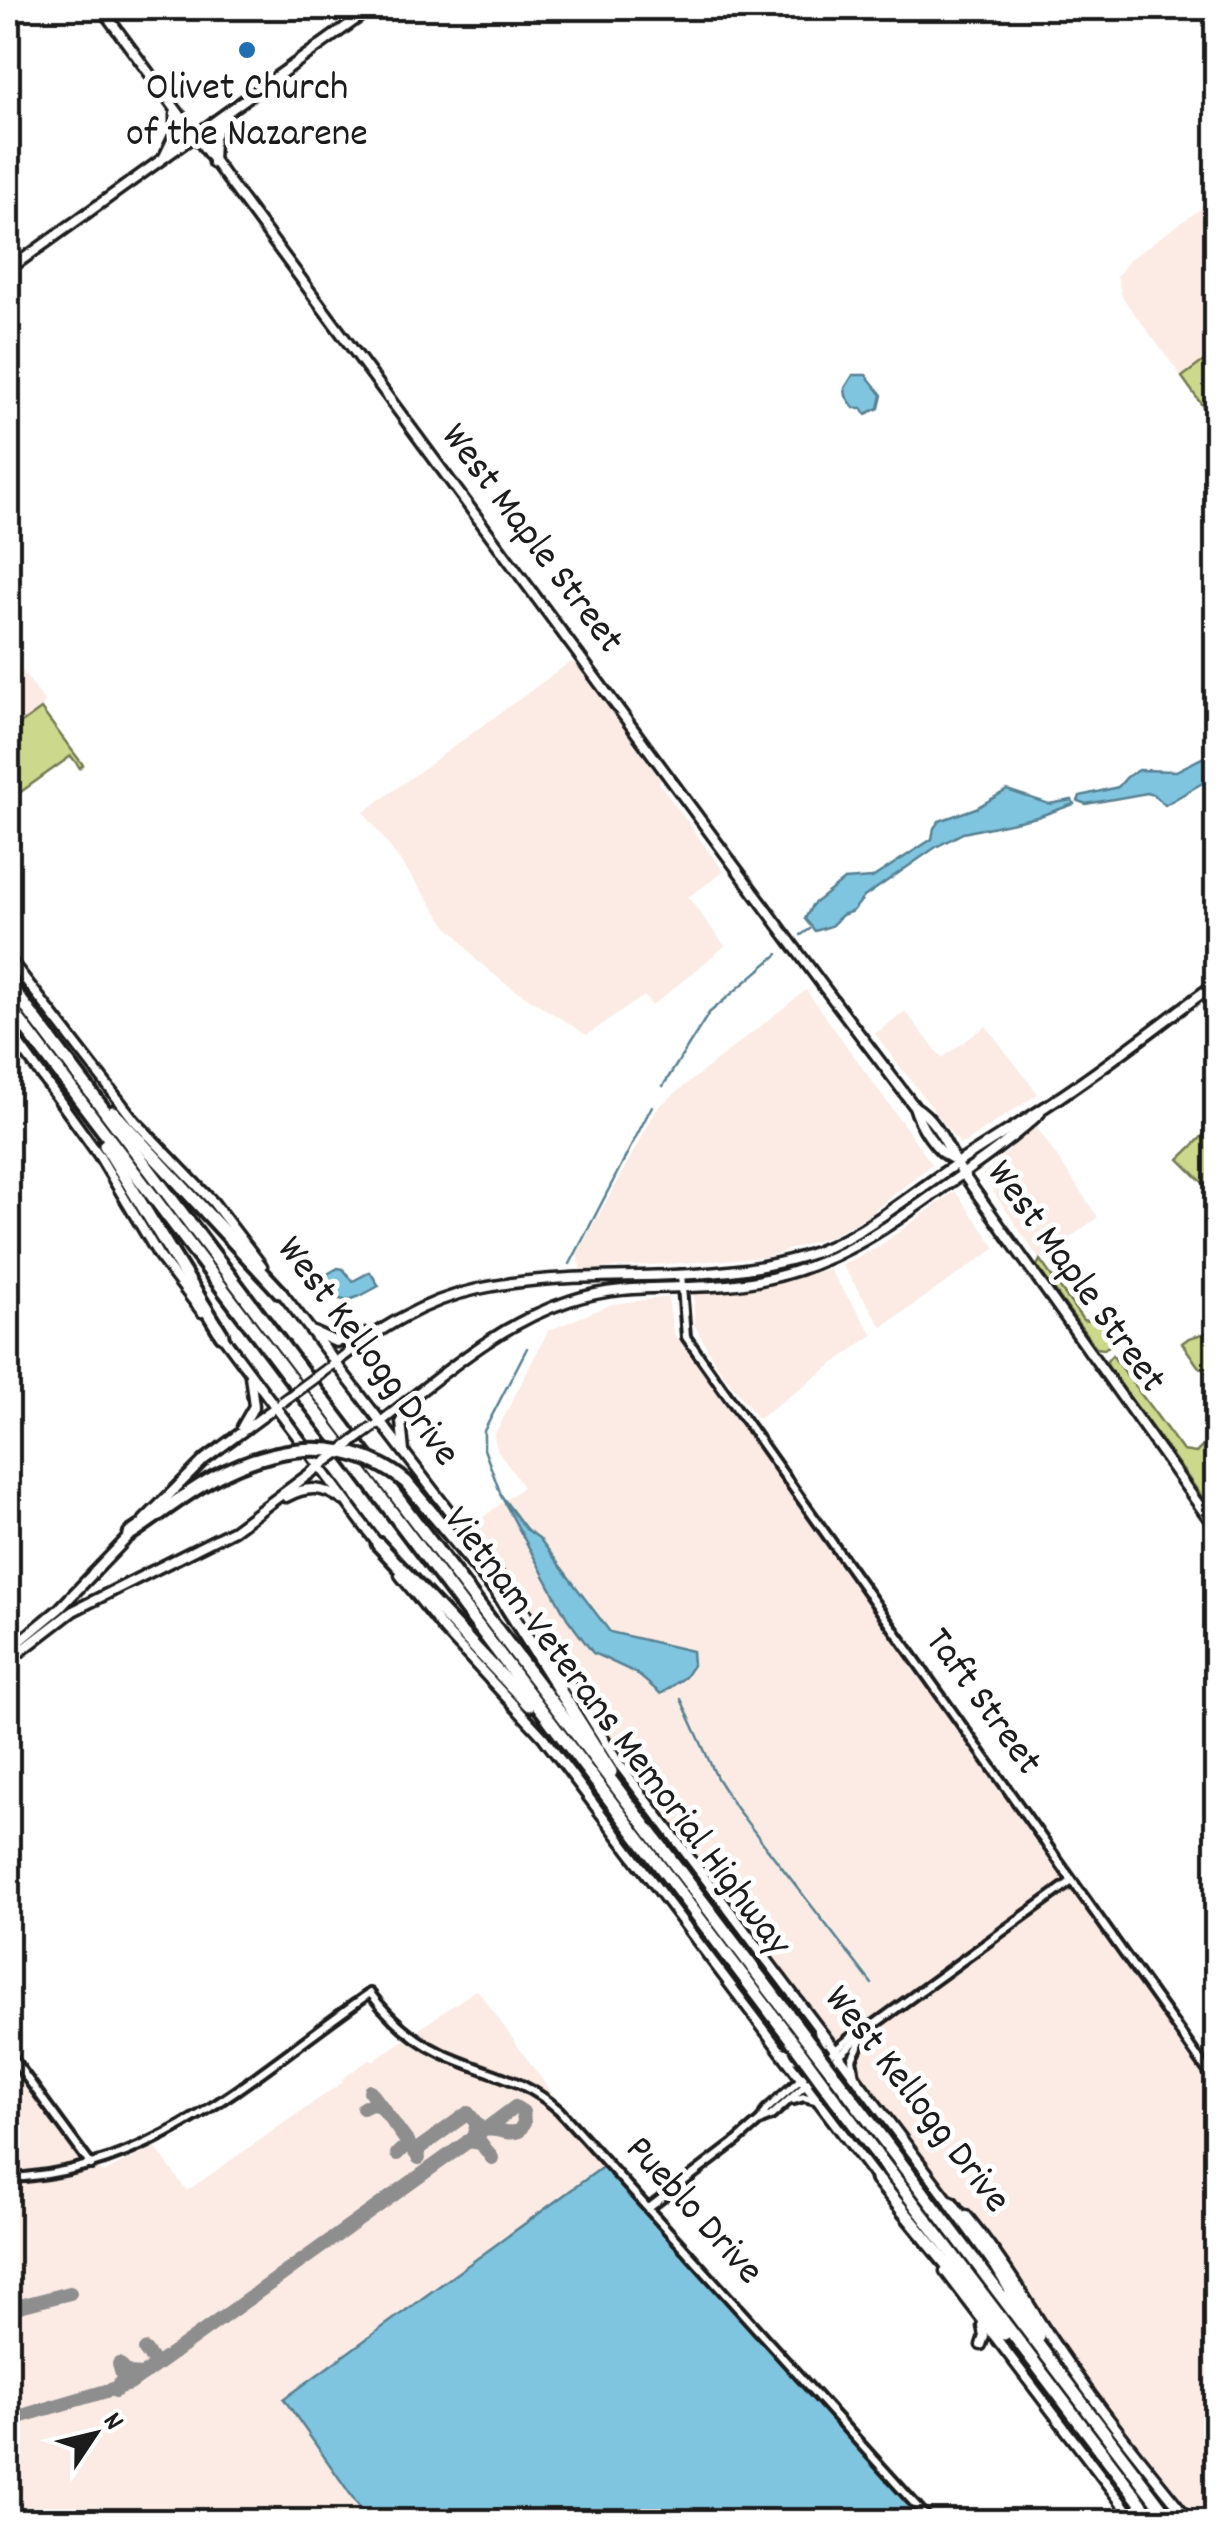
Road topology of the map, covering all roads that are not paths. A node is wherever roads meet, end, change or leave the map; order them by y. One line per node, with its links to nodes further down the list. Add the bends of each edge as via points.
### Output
1 (102, 8): 3 (main road, West Maple Street)
2 (372, 8): 4 (main road)
3 (174, 110): 5 (main road, West Maple Street); 6 (main road, via 175,134)
4 (227, 113): 5 (main road); 7 (main road, via 214,137)
5 (194, 137): 6 (main road); 7 (main road, West Maple Street)
6 (163, 159): 8 (main road)
7 (213, 163): 17 (main road, West Maple Street)
8 (8, 270)
9 (8, 957): 21 (main road, West Kellogg Drive, via 135,1122 221,1211)
10 (8, 983): 14 (highway, Vietnam Veterans Memorial Highway)
11 (1216, 983): 16 (main road)
12 (8, 1005): 15 (highway, Vietnam Veterans Memorial Highway)
13 (8, 1029): 24 (main road, West Kellogg Drive, via 98,1154 159,1256)
14 (52, 1044): 21 (highway); 42 (highway, Vietnam Veterans Memorial Highway)
15 (78, 1098): 24 (highway); 41 (highway, Vietnam Veterans Memorial Highway)
16 (1051, 1103): 17 (main road); 18 (main road, via 1008,1144)
17 (954, 1162): 18 (main road, West Maple Street); 19 (main road, via 825,1249 748,1270)
18 (962, 1174): 20 (main road, via 888,1228 830,1258 757,1281); 35 (main road, West Maple Street)
19 (681, 1274): 20 (street, Taft Street); 22 (main road, via 476,1289)
20 (681, 1286): 27 (main road, via 599,1293 546,1309); 43 (street, Taft Street, via 684,1332 699,1357)
21 (280, 1292): 23 (main road, West Kellogg Drive)
22 (384, 1326): 23 (main road, via 344,1342); 25 (main road)
23 (307, 1328): 25 (main road, West Kellogg Drive)
24 (222, 1336): 26 (main road, West Kellogg Drive)
25 (331, 1366): 28 (main road, bridge); 29 (main road, West Kellogg Drive)
26 (248, 1370): 28 (main road, West Kellogg Drive); 30 (main road, via 254,1406)
27 (438, 1378): 29 (main road); 31 (main road, via 401,1421)
28 (279, 1404): 30 (main road); 32 (main road, West Kellogg Drive)
29 (376, 1425): 31 (main road, West Kellogg Drive); 32 (main road, bridge)
30 (231, 1440): 37 (main road)
31 (408, 1460): 36 (main road, West Kellogg Drive)
32 (324, 1464): 33 (main road, West Kellogg Drive); 34 (main road)
33 (349, 1504): 34 (main road, via 330,1491 308,1488); 38 (main road, West Kellogg Drive)
34 (260, 1512): 40 (main road, via 73,1611)
35 (1216, 1529)
36 (464, 1531): 39 (highway); 44 (main road, West Kellogg Drive, via 522,1608 619,1764)
37 (130, 1534): 39 (highway, bridge, via 219,1472 275,1454 347,1452 406,1482); 40 (main road)
38 (378, 1544): 41 (highway); 47 (main road, West Kellogg Drive, via 427,1610 543,1737)
39 (520, 1624): 42 (highway)
40 (8, 1658)
41 (564, 1740): 46 (highway, Vietnam Veterans Memorial Highway)
42 (650, 1833): 46 (highway, Vietnam Veterans Memorial Highway)
43 (1072, 1881): 45 (street); 53 (street, Taft Street)
44 (821, 2032): 45 (street, via 837,2040); 47 (main road, via 822,2046 812,2056 800,2060); 49 (main road, West Kellogg Drive)
45 (861, 2034): 49 (street); 51 (street, via 852,2058)
46 (800, 2042): 67 (highway, Vietnam Veterans Memorial Highway, bridge, via 845,2089); 68 (highway, Vietnam Veterans Memorial Highway, bridge, via 835,2099)
47 (780, 2049): 50 (main road, West Kellogg Drive)
48 (8, 2052): 60 (street)
49 (837, 2053): 51 (main road, West Kellogg Drive); 52 (street)
50 (790, 2062): 52 (main road, West Kellogg Drive); 55 (street, via 792,2080)
51 (856, 2077): 54 (main road, West Kellogg Drive)
52 (805, 2082): 55 (street); 56 (main road, West Kellogg Drive); 57 (street)
53 (1216, 2083)
54 (867, 2092): 58 (main road, via 846,2073 834,2076 822,2092); 63 (main road, West Kellogg Drive)
55 (784, 2094): 59 (street)
56 (819, 2101): 57 (street, via 804,2097); 58 (main road, West Kellogg Drive)
57 (784, 2105): 59 (street)
58 (828, 2112): 62 (main road, West Kellogg Drive)
59 (760, 2120): 64 (street)
60 (91, 2166): 61 (street); 64 (street, Pueblo Drive, via 191,2122 370,1993 418,2041 538,2092)
61 (8, 2178)
62 (877, 2179): 65 (main road, West Kellogg Drive); 68 (highway, via 1021,2354)
63 (951, 2203): 67 (highway, via 1033,2324); 75 (main road, West Kellogg Drive, via 979,2231)
64 (650, 2208): 70 (street, Pueblo Drive)
65 (970, 2304): 66 (main road, via 984,2328); 71 (main road, West Kellogg Drive)
66 (981, 2345)
67 (1048, 2359): 69 (highway, Vietnam Veterans Memorial Highway)
68 (1033, 2360): 72 (highway, Vietnam Veterans Memorial Highway)
69 (1142, 2480): 73 (highway, Vietnam Veterans Memorial Highway); 74 (highway)
70 (931, 2522)
71 (1136, 2522)
72 (1155, 2522)
73 (1172, 2522)
74 (1180, 2522)
75 (1191, 2522)

